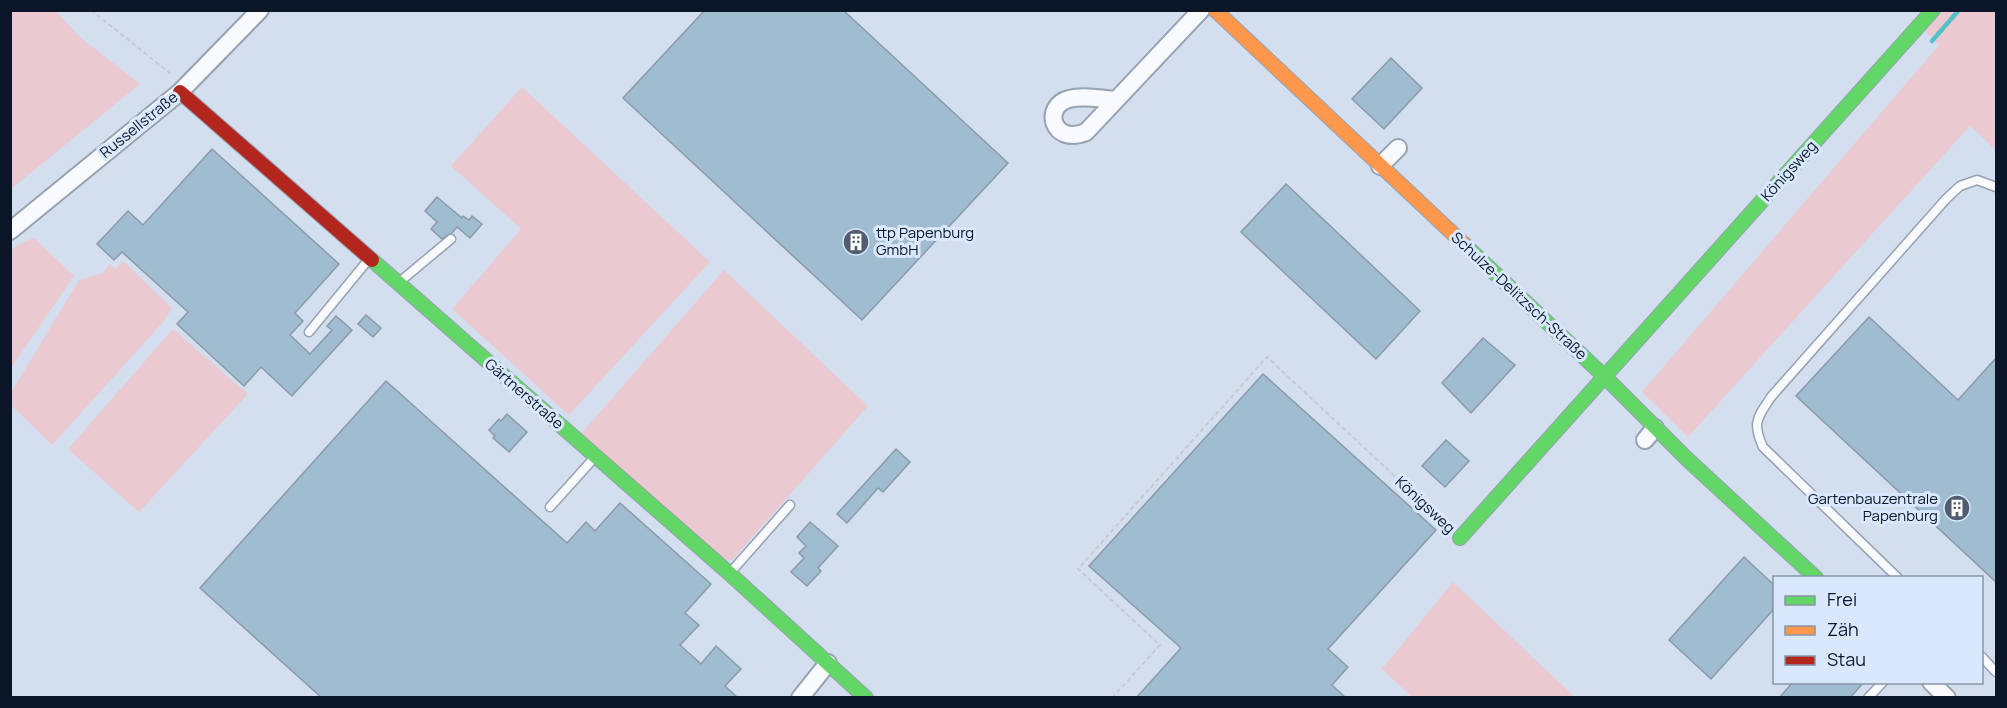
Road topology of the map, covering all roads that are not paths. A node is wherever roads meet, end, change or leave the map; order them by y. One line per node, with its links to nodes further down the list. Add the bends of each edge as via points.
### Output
1 (260, 10): 5 (street, Russellstraße)
2 (1201, 10): 6 (street)
3 (1215, 10): 8 (street, Schulze-Delitzsch-Straße)
4 (1933, 10): 15 (street, Königsweg)
5 (183, 89): 10 (street, Russellstraße); 12 (street, Gärtnerstraße)
6 (1116, 100)
7 (1398, 148): 8 (street)
8 (1380, 166): 15 (street, Schulze-Delitzsch-Straße)
9 (1996, 187): 22 (lane, via 1977,180 1960,186 1946,199 1771,397 1757,418 1756,433 1763,447)
10 (10, 231)
11 (451, 239): 13 (lane)
12 (369, 258): 13 (street, Gärtnerstraße); 14 (lane)
13 (397, 284): 16 (street, Gärtnerstraße)
14 (309, 332)
15 (1605, 377): 19 (street, Königsweg); 21 (street, Schulze-Delitzsch-Straße, via 1650,434)
16 (596, 457): 18 (lane); 20 (street, Gärtnerstraße)
17 (790, 505): 20 (lane)
18 (550, 507)
19 (1460, 538)
20 (730, 574): 24 (street, Gärtnerstraße)
21 (1814, 576)
22 (1896, 576)
23 (1983, 658): 25 (lane)
24 (828, 663): 28 (street); 29 (street, Gärtnerstraße)
25 (1996, 672)
26 (1880, 684): 30 (lane)
27 (1933, 684): 31 (street)
28 (800, 698)
29 (866, 698)
30 (1868, 698)
31 (1947, 698)

